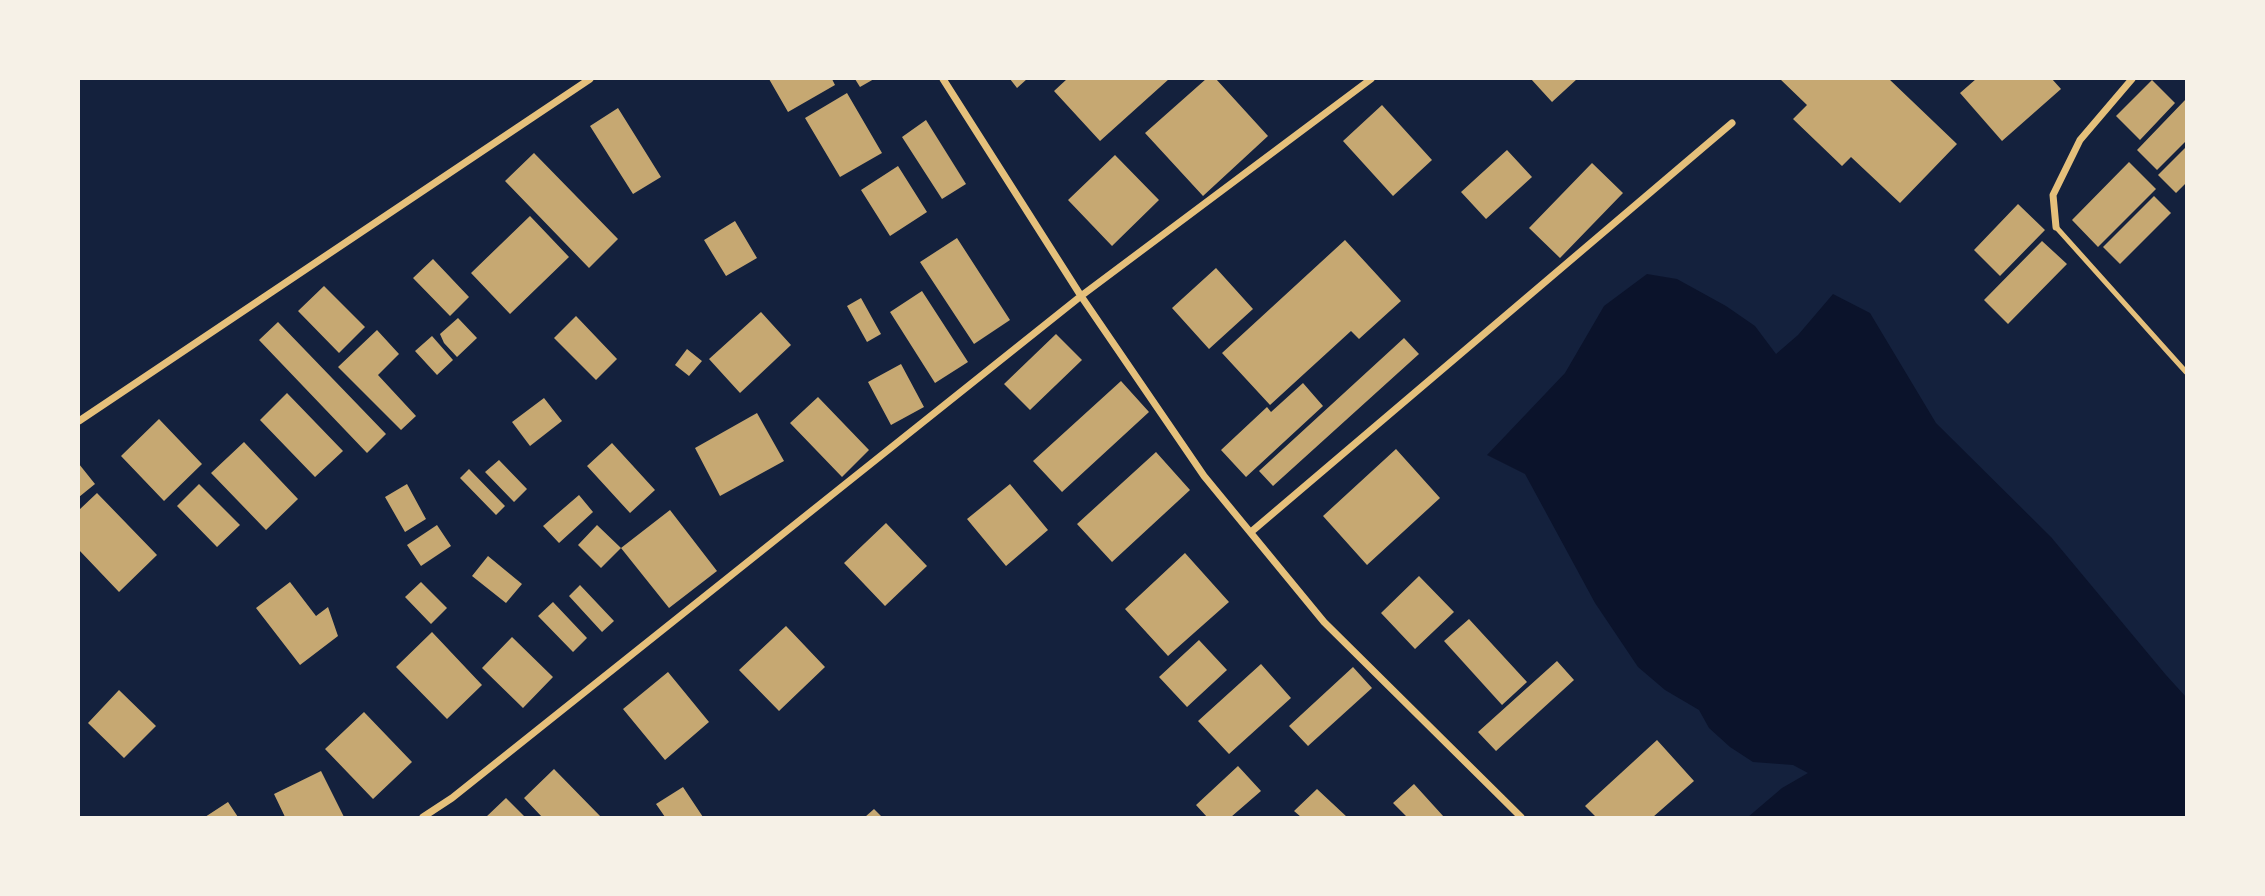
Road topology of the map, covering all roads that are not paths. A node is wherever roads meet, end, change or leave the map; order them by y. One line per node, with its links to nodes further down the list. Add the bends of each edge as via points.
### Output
1 (590, 79): 9 (street)
2 (943, 79): 7 (street)
3 (1371, 79): 7 (street)
4 (2132, 79): 6 (street, via 2080,140 2053,195)
5 (1732, 123): 10 (street)
6 (2056, 226): 8 (lane)
7 (1082, 296): 10 (street, via 1204,475); 11 (street)
8 (2186, 372)
9 (79, 421)
10 (1251, 532): 12 (street, via 1324,622)
11 (423, 817)
12 (1521, 817)

